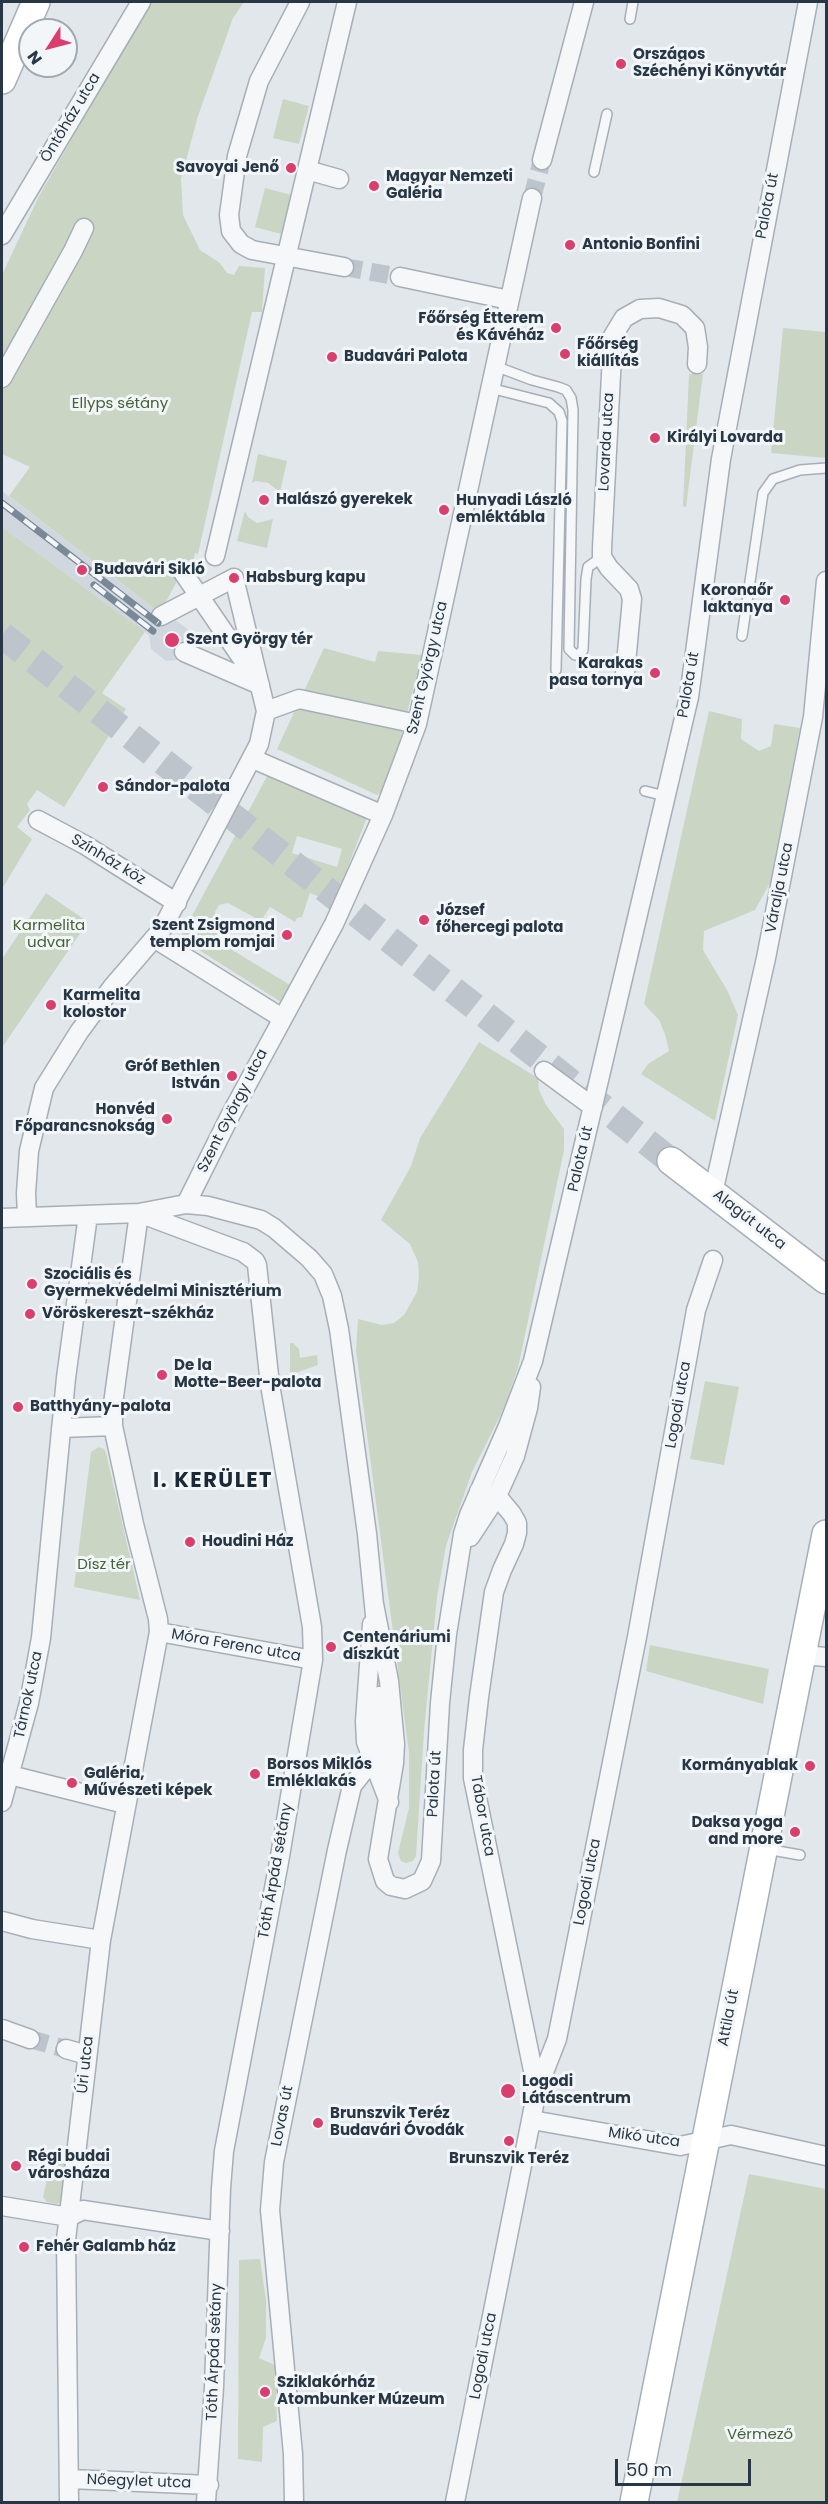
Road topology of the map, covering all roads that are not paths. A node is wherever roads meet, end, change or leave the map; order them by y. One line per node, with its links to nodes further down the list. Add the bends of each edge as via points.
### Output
1 (36, 2): 9 (main road)
2 (141, 2): 17 (street, Öntőház utca)
3 (300, 2): 18 (street, via 259,81 237,156 229,215 231,231 241,244 252,250)
4 (347, 2): 12 (street)
5 (584, 2): 11 (street)
6 (633, 2): 8 (lane)
7 (808, 2): 42 (street, Palota út, via 721,459 689,697)
8 (630, 19)
9 (2, 80)
10 (607, 114): 13 (lane)
11 (542, 160)
12 (307, 170): 14 (street); 18 (street)
13 (594, 172)
14 (339, 179)
15 (532, 198): 21 (street, Szent György utca)
16 (84, 228): 24 (street)
17 (2, 236)
18 (287, 255): 19 (street); 27 (street)
19 (344, 267)
20 (400, 277): 21 (street)
21 (509, 300): 23 (street, Szent György utca)
22 (697, 364): 28 (street, Lovarda utca, via 695,328 682,315 659,308 640,309 624,318 613,336)
23 (495, 366): 25 (street, Szent György utca); 28 (lane, via 566,390 571,398 569,649 575,655 583,650 588,567)
24 (2, 378)
25 (490, 388): 35 (lane, via 549,404 559,412 562,422); 39 (street, Szent György utca)
26 (826, 468): 33 (lane, via 800,470 773,479 764,493)
27 (215, 556)
28 (603, 557): 36 (street, via 632,599)
29 (182, 571): 31 (street)
30 (826, 580): 51 (street, Váralja utca, via 813,717 766,958)
31 (199, 596): 32 (street); 37 (street); 37 (street, via 234,578)
32 (161, 616)
33 (742, 636)
34 (184, 652): 37 (street)
35 (556, 670)
36 (625, 674)
37 (260, 685): 38 (street)
38 (266, 711): 39 (street, via 299,699); 40 (street)
39 (417, 724): 43 (street, Szent György utca)
40 (253, 759): 43 (street); 45 (street)
41 (645, 791): 42 (lane)
42 (665, 796): 49 (street, Palota út)
43 (383, 815): 47 (street, Szent György utca, via 334,924)
44 (38, 820): 45 (street, Színház köz)
45 (177, 903): 46 (street)
46 (154, 938): 47 (street); 55 (street, via 99,1004 44,1088 29,1151)
47 (282, 1018): 52 (street, Szent György utca)
48 (544, 1071): 49 (street)
49 (593, 1107): 59 (street, Palota út)
50 (671, 1161): 51 (main road, Alagút utca)
51 (713, 1193): 58 (main road, Alagút utca)
52 (186, 1204): 53 (street, Palota út); 69 (street, Palota út, via 229,1210 261,1220 297,1246 323,1274 332,1296 343,1352 374,1604)
53 (139, 1213): 54 (street); 60 (street); 68 (street, Tóth Árpád sétány, via 243,1252 257,1265 270,1384 309,1602)
54 (88, 1215): 55 (street); 61 (street)
55 (27, 1216): 56 (street)
56 (2, 1218)
57 (713, 1260): 81 (street, Logodi utca, via 696,1310 639,1625 557,2039)
58 (826, 1280)
59 (533, 1361): 62 (street, Palota út); 63 (street, Palota út, via 520,1442)
60 (113, 1426): 61 (street); 66 (street)
61 (61, 1428): 70 (street, Tárnok utca, via 47,1586 29,1703)
62 (479, 1491): 63 (street); 65 (street, Palota út, via 466,1522)
63 (497, 1497): 65 (street, Palota út, via 479,1520); 81 (street, Tábor utca, via 512,1514 518,1533 494,1592 473,1750 473,1778)
64 (826, 1534): 67 (main road, Attila út)
65 (458, 1563): 69 (street, Palota út, via 438,1724 431,1861 422,1881 411,1888 391,1886 379,1866 378,1852 389,1802)
66 (159, 1632): 68 (street, Móra Ferenc utca); 72 (street, Úri utca)
67 (814, 1656): 73 (main road, Attila út)
68 (313, 1660): 87 (street, Tóth Árpád sétány, via 224,2151)
69 (385, 1764): 91 (street, Lovas út, via 363,1772 352,1786 274,2164 270,2210)
70 (10, 1775): 71 (street, Tárnok utca); 72 (street)
71 (2, 1802)
72 (125, 1804): 76 (street, Úri utca)
73 (763, 1849): 74 (lane); 83 (main road, Attila út)
74 (800, 1855)
75 (2, 1921): 76 (street)
76 (101, 1940): 80 (street, Úri utca)
77 (2, 2029): 78 (street)
78 (30, 2039)
79 (66, 2049): 80 (street)
80 (87, 2055): 86 (street, Úri utca)
81 (537, 2090): 82 (street, Logodi utca)
82 (532, 2120): 83 (street, Mikó utca, via 680,2146); 92 (street, Logodi utca)
83 (705, 2139): 84 (street, Mikó utca, via 732,2135); 93 (main road, Attila út)
84 (826, 2156)
85 (2, 2206): 86 (street)
86 (69, 2217): 87 (street, via 83,2210); 88 (street, Úri utca, via 66,2240)
87 (220, 2231): 89 (street, Tóth Árpád sétány)
88 (70, 2479): 89 (street, Nőegylet utca); 90 (street, Úri utca)
89 (207, 2494)
90 (69, 2502)
91 (294, 2502)
92 (455, 2502)
93 (634, 2502)

